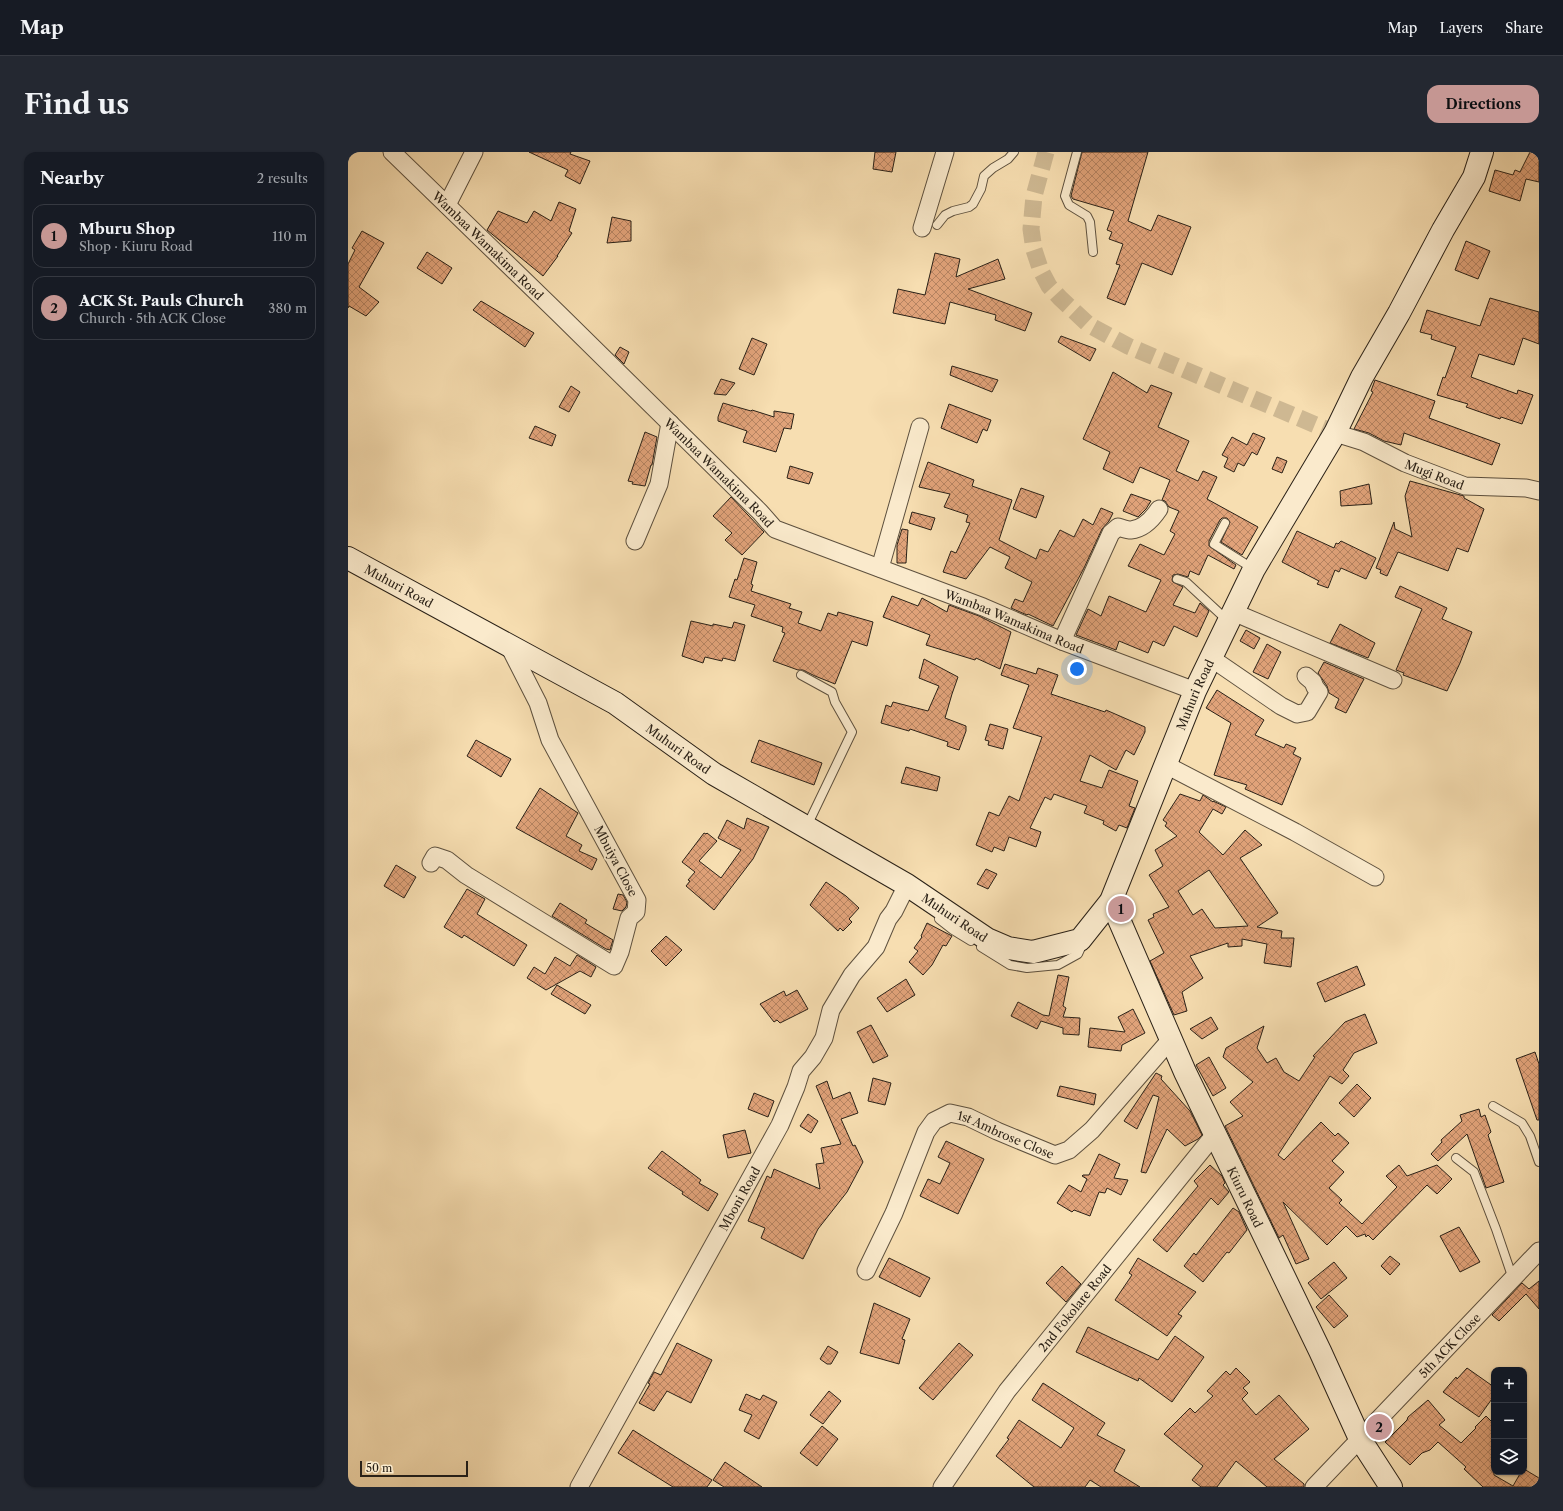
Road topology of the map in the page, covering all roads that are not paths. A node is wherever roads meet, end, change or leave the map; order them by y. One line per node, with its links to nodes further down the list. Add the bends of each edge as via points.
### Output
1 (392, 152): 7 (street, Wambaa Wamakima Road)
2 (474, 152): 7 (street)
3 (945, 152): 8 (street)
4 (1014, 152): 8 (lane, via 984,176 973,204 945,215)
5 (1077, 152): 9 (lane, via 1065,196 1069,205 1082,212 1090,222)
6 (1482, 152): 12 (main road, Muhuri Road, via 1474,177 1362,377)
7 (447, 205): 10 (street, Wambaa Wamakima Road)
8 (929, 227)
9 (1093, 252)
10 (670, 423): 16 (street, via 659,484); 18 (street, Wambaa Wamakima Road, via 775,529)
11 (920, 426): 18 (street)
12 (1335, 433): 13 (street, Mugi Road, via 1364,442 1405,464 1465,486 1526,488); 19 (main road, Muhuri Road)
13 (1539, 491)
14 (1159, 509): 22 (street, via 1149,522 1131,530 1118,527 1111,533)
15 (1225, 523): 19 (lane, via 1214,544)
16 (635, 541)
17 (348, 558): 23 (main road, Muhuri Road)
18 (880, 568): 22 (street, Wambaa Wamakima Road, via 983,607)
19 (1254, 570): 21 (main road, Muhuri Road)
20 (1177, 579): 21 (lane, via 1186,582)
21 (1231, 617): 24 (main road, Muhuri Road); 27 (street)
22 (1062, 641): 28 (street, Wambaa Wamakima Road)
23 (510, 648): 30 (main road, Muhuri Road, via 615,703 714,774); 31 (street, Mbuiya Close, via 538,703 550,740 637,900 636,912 629,918 614,966 447,860 435,856)
24 (1211, 658): 26 (street, via 1281,706 1297,714 1307,712 1319,692 1314,682); 28 (main road, Muhuri Road)
25 (801, 674): 30 (lane, via 832,692 852,732)
26 (1306, 676)
27 (1393, 680)
28 (1195, 691): 29 (main road, Muhuri Road)
29 (1166, 765): 32 (street, via 1295,832); 34 (main road, Muhuri Road)
30 (807, 826): 33 (main road, Muhuri Road)
31 (430, 863)
32 (1374, 877)
33 (906, 893): 36 (main road, Muhuri Road, via 987,939 1008,948 1032,952 1080,940); 46 (street, Mboni Road, via 888,919 876,947 852,975 831,1010 824,1038 813,1057 800,1071 780,1125)
34 (1111, 901): 36 (main road, Muhuri Road); 37 (main road, Kiuru Road)
35 (931, 913): 36 (lane, via 953,930 1010,965 1027,968 1058,965 1078,954)
36 (1094, 925)
37 (1171, 1039): 39 (main road, Kiuru Road); 43 (street, 1st Ambrose Close, via 1092,1130 1069,1150 1055,1155 968,1117 950,1113 934,1121 926,1132 894,1213)
38 (1493, 1106): 41 (lane, via 1522,1123 1530,1136)
39 (1214, 1134): 45 (main road, Kiuru Road); 47 (street, 2nd Fokolare Road, via 1007,1391)
40 (1456, 1158): 44 (lane, via 1474,1172)
41 (1539, 1162)
42 (1539, 1251): 44 (street, 5th ACK Close)
43 (866, 1271)
44 (1513, 1279): 45 (street, 5th ACK Close)
45 (1360, 1439): 48 (street, 5th ACK Close); 49 (main road, Kiuru Road)
46 (579, 1487)
47 (942, 1487)
48 (1314, 1487)
49 (1391, 1487)

